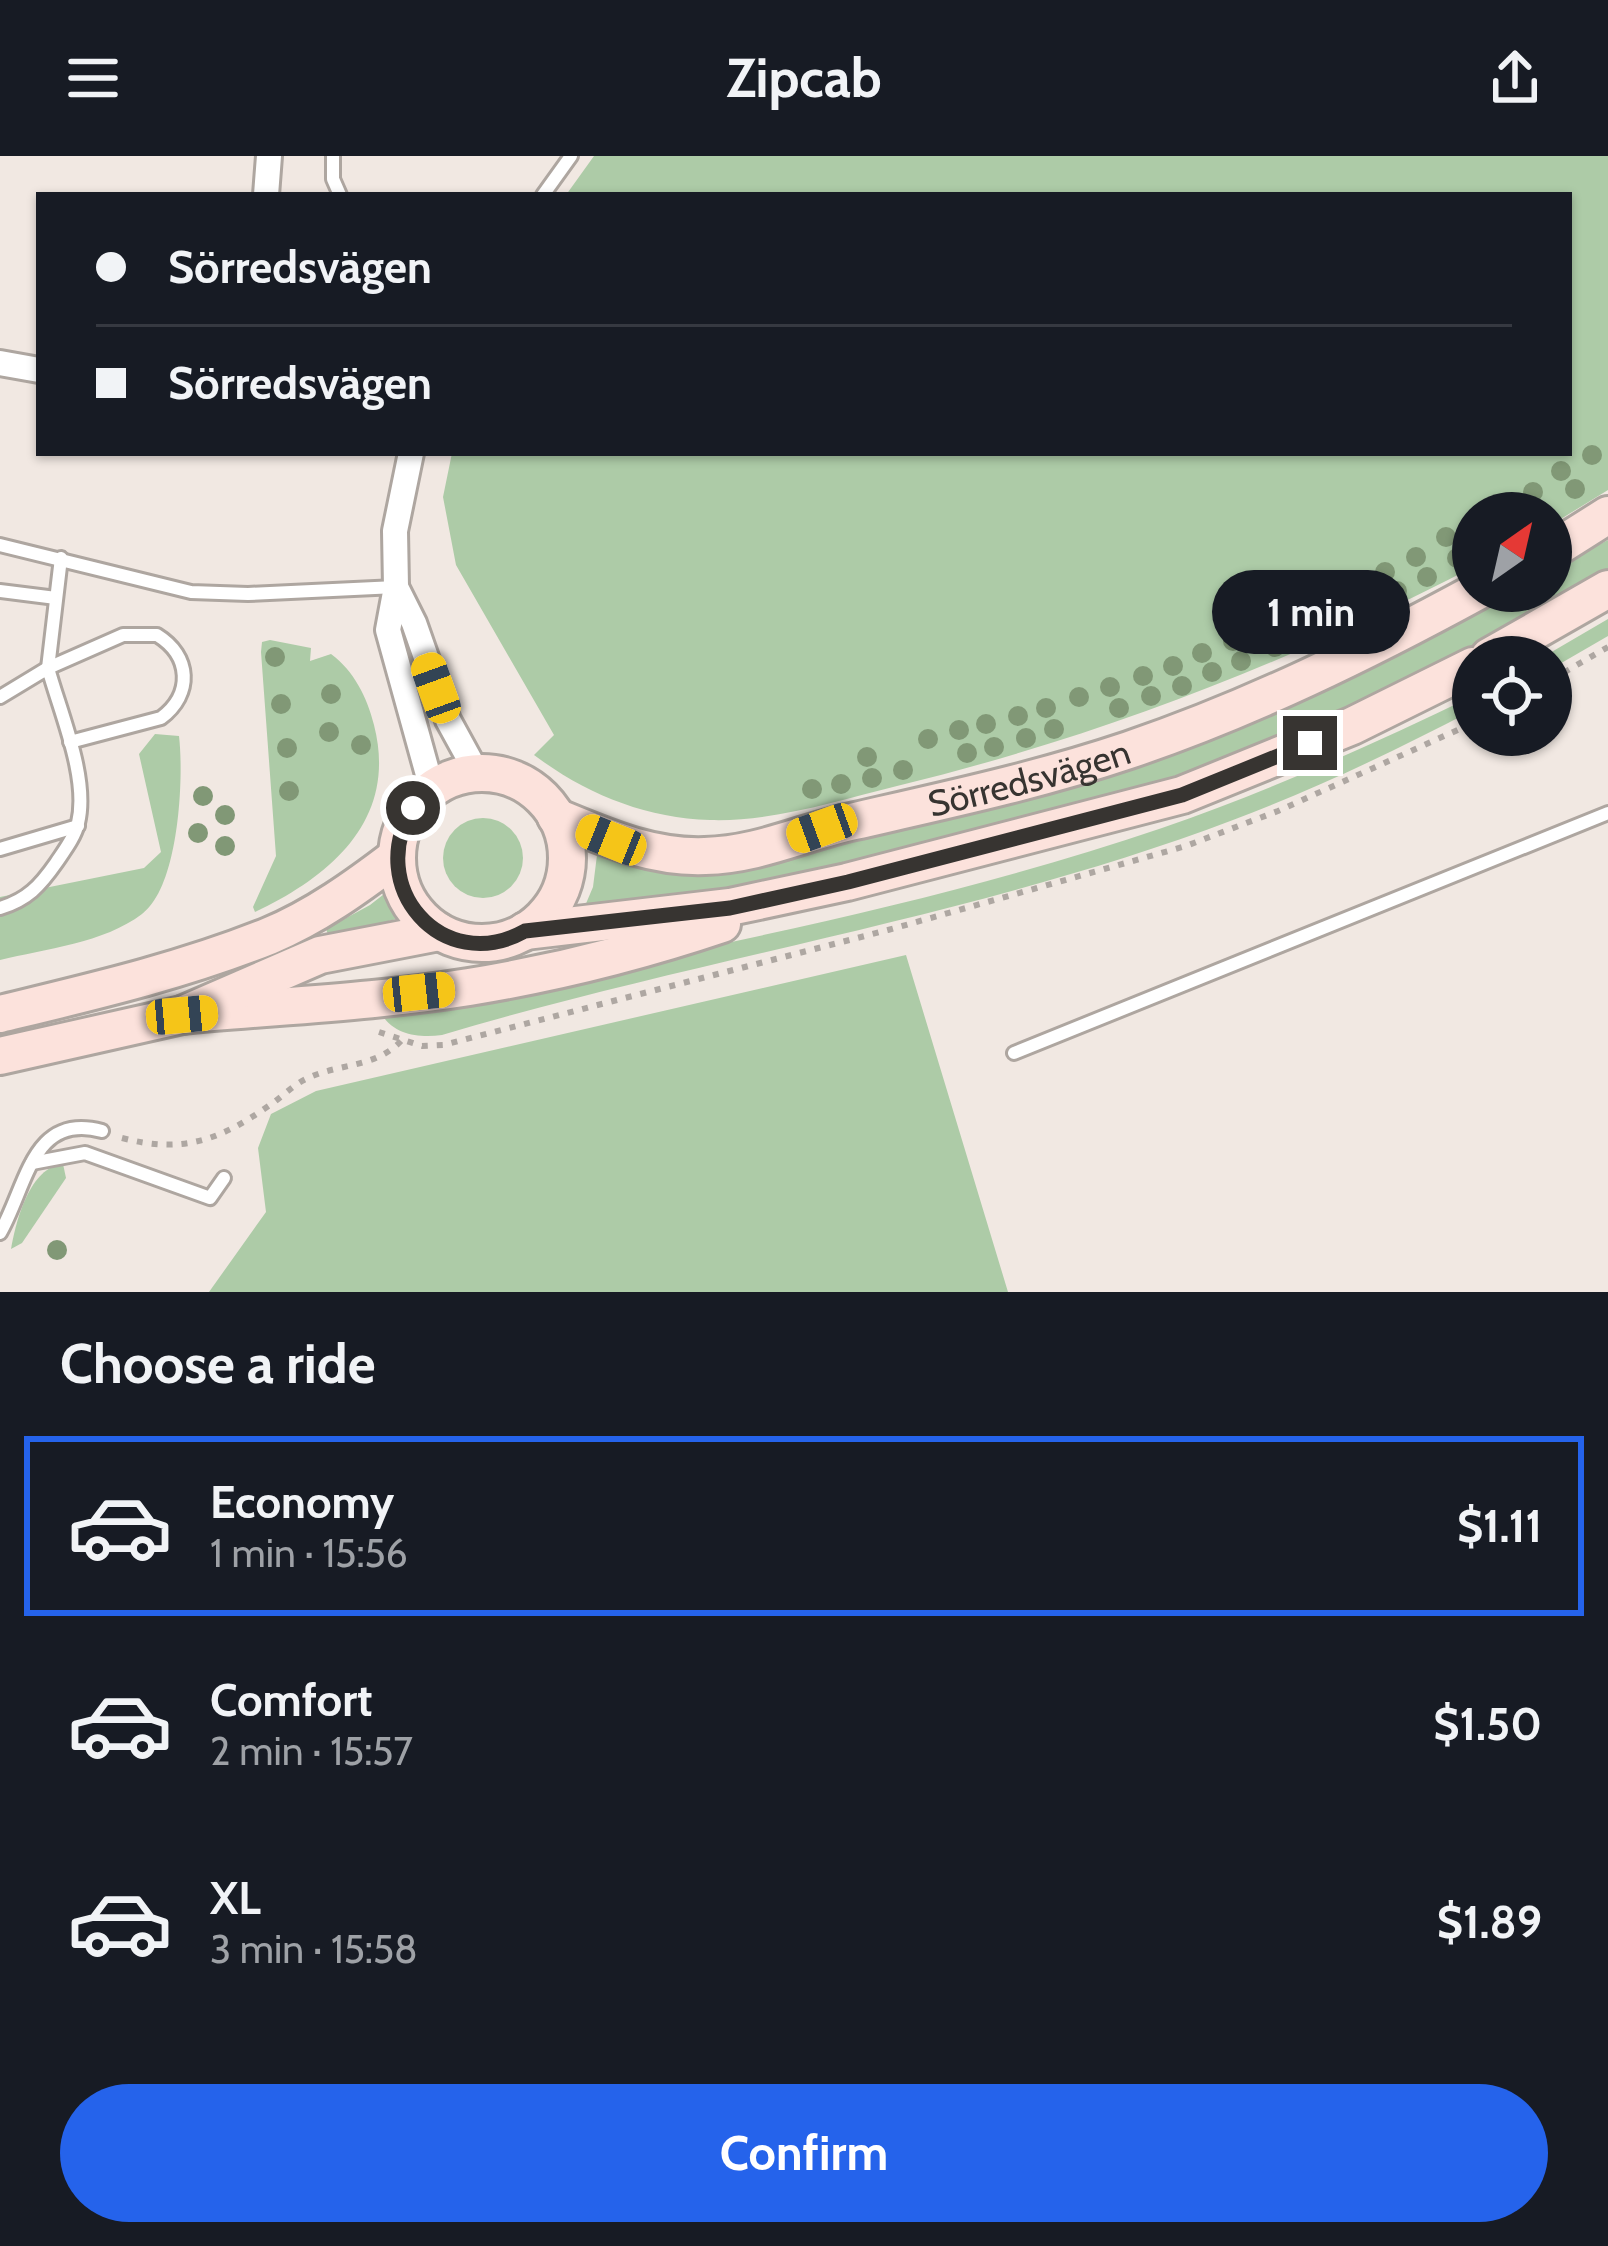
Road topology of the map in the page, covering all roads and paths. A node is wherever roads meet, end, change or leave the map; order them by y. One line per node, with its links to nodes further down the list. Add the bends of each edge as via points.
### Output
1 (268, 156): 4 (street)
2 (332, 156): 5 (lane)
3 (571, 156): 6 (lane)
4 (266, 192)
5 (339, 192)
6 (545, 192)
7 (0, 363): 8 (street)
8 (36, 369)
9 (410, 456): 14 (street, via 394,531)
10 (1608, 515): 11 (street)
11 (1572, 538)
12 (0, 545): 13 (lane)
13 (61, 558): 14 (lane, via 191,592); 17 (lane)
14 (396, 587): 26 (street); 27 (street, via 388,630)
15 (1608, 590): 19 (street)
16 (0, 591): 17 (lane)
17 (56, 598): 21 (lane)
18 (1452, 604): 29 (street, Sörredsvägen, via 1261,700 1129,750 758,850 700,856 634,849)
19 (1527, 636)
20 (1608, 647): 22 (path)
21 (48, 668): 24 (lane); 25 (lane); 25 (lane, via 123,635 157,635 179,654 185,682 172,710)
22 (1572, 668)
23 (1452, 676): 33 (street, Sörredsvägen, via 1182,795)
24 (0, 697)
25 (70, 742): 30 (lane)
26 (477, 773): 27 (street); 29 (street, Sörredsvägen, via 529,787)
27 (432, 789): 32 (street, via 406,819)
28 (1608, 813): 40 (lane)
29 (556, 817): 35 (street, via 567,852 562,887)
30 (78, 826): 31 (lane); 34 (lane, via 43,881 23,902)
31 (0, 849)
32 (396, 857): 36 (street, via 410,904); 37 (street, via 273,934)
33 (848, 882): 35 (street, Sörredsvägen, via 730,908); 38 (street, Sörredsvägen, via 670,942 541,974)
34 (0, 908)
35 (525, 931): 36 (street, Sörredsvägen, via 482,943)
36 (439, 932): 38 (street, Sörredsvägen, via 320,955)
37 (0, 1014)
38 (182, 1015): 41 (street, Sörredsvägen)
39 (401, 1041): 42 (path, via 369,1063 306,1079 221,1137 174,1145)
40 (1014, 1052)
41 (0, 1056)
42 (102, 1131): 43 (lane, via 64,1128 39,1146)
43 (32, 1163): 44 (lane, via 86,1153 210,1198); 45 (lane)
44 (224, 1178)
45 (0, 1233)

